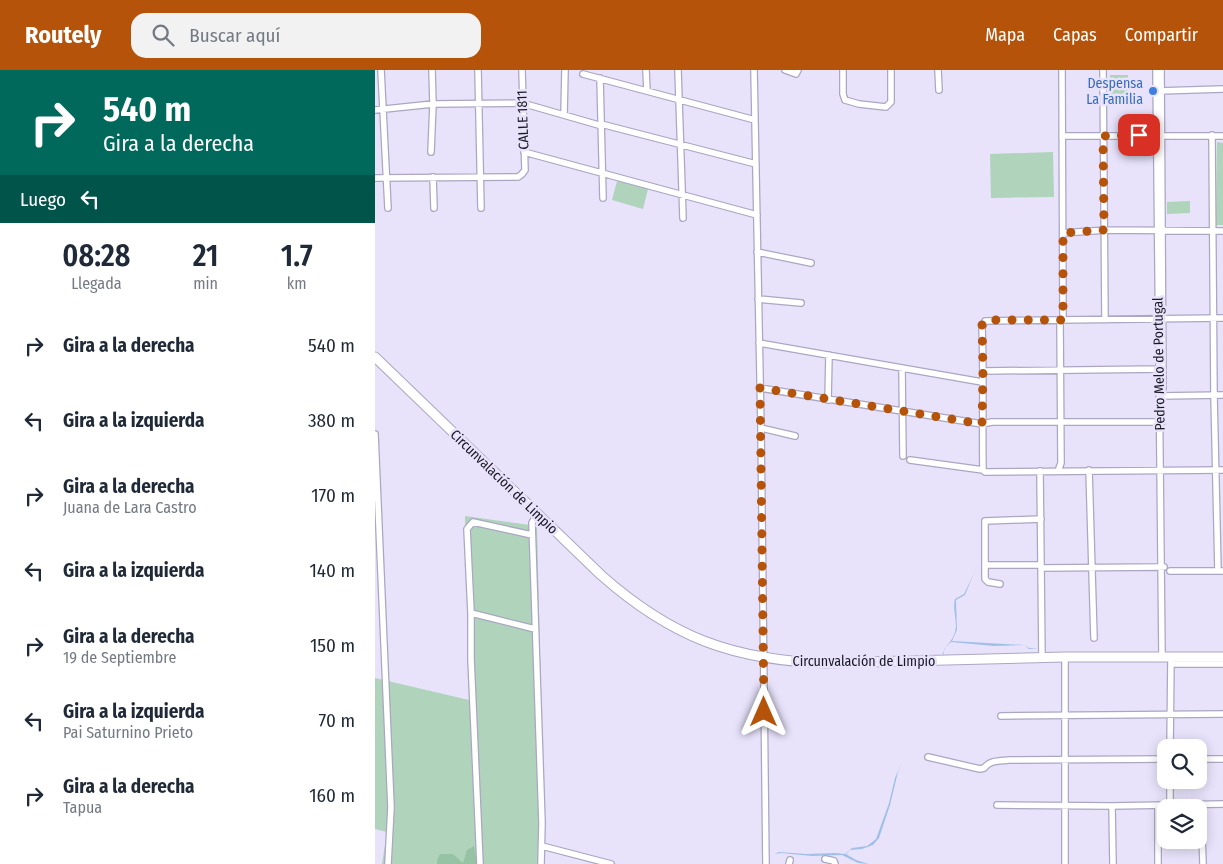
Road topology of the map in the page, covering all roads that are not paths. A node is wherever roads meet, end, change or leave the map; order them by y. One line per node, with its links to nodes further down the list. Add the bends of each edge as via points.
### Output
1 (381, 70): 29 (street)
2 (432, 70): 27 (street)
3 (478, 70): 25 (street)
4 (522, 70): 26 (street, CALLE 1811)
5 (565, 70): 30 (street)
6 (646, 70): 22 (street)
7 (678, 70): 24 (street)
8 (754, 70): 31 (street)
9 (785, 70): 17 (street)
10 (843, 70): 11 (street, via 845,100 886,107 891,102)
11 (891, 70)
12 (938, 70): 21 (street)
13 (1062, 70): 35 (street)
14 (1103, 70): 36 (street)
15 (1156, 70): 23 (street, Pedro Melo de Portugal)
16 (1161, 70): 23 (street, Pedro Melo de Portugal)
17 (796, 72)
18 (583, 74): 19 (street)
19 (600, 78): 22 (street); 32 (street)
20 (1223, 89): 23 (street)
21 (939, 90)
22 (647, 91): 24 (street)
23 (1159, 91): 33 (street, Pedro Melo de Portugal)
24 (679, 100): 31 (street); 38 (street)
25 (478, 103): 26 (street); 27 (street); 43 (street)
26 (523, 103): 30 (street); 40 (street, CALLE 1811)
27 (433, 104): 29 (street); 39 (street)
28 (375, 110): 29 (street)
29 (383, 110): 46 (street)
30 (564, 115): 32 (street)
31 (755, 120): 41 (street)
32 (602, 125): 38 (street); 42 (street)
33 (1159, 135): 34 (street); 36 (street); 55 (street, Pedro Melo de Portugal)
34 (1212, 135): 37 (street); 56 (street)
35 (1062, 136): 36 (street); 58 (street)
36 (1103, 136): 54 (street)
37 (1223, 136)
38 (681, 144): 41 (street); 47 (street)
39 (431, 152)
40 (524, 152): 42 (street); 43 (street, CALLE 1811, via 525,170 522,174)
41 (756, 164): 52 (street)
42 (603, 173): 47 (street); 48 (street)
43 (480, 176): 44 (street); 51 (street)
44 (433, 177): 46 (street); 50 (street)
45 (375, 178): 46 (street)
46 (387, 178): 49 (street)
47 (682, 194): 52 (street); 53 (street)
48 (603, 198)
49 (388, 208)
50 (434, 208)
51 (481, 208)
52 (757, 215): 59 (street)
53 (683, 218)
54 (1104, 230): 55 (street); 58 (street); 66 (street)
55 (1160, 231): 56 (street); 67 (street, Pedro Melo de Portugal)
56 (1213, 232): 57 (street); 63 (street)
57 (1223, 232)
58 (1063, 233): 65 (street)
59 (757, 252): 60 (street); 61 (street)
60 (811, 263)
61 (758, 299): 62 (street); 68 (street)
62 (801, 303)
63 (1213, 318): 64 (street); 67 (street); 77 (street)
64 (1223, 318)
65 (1061, 320): 66 (street); 73 (street, via 985,321 982,324); 74 (street)
66 (1105, 320): 67 (street)
67 (1161, 320): 72 (street, Pedro Melo de Portugal)
68 (759, 343): 69 (street); 76 (street)
69 (829, 355): 71 (street); 80 (street)
70 (375, 357): 97 (highway, Circunvalación de Limpio)
71 (902, 368): 75 (street); 81 (street)
72 (1161, 369): 74 (street); 79 (street, Pedro Melo de Portugal)
73 (983, 371): 74 (street); 75 (street)
74 (1060, 371): 82 (street)
75 (982, 382): 84 (street)
76 (760, 388): 80 (street); 85 (street)
77 (1214, 395): 78 (street); 79 (street); 93 (street)
78 (1223, 395)
79 (1162, 396): 83 (street, Pedro Melo de Portugal)
80 (828, 400): 81 (street)
81 (903, 412): 84 (street); 88 (street)
82 (1061, 422): 83 (street); 84 (street); 96 (street, via 1061,463)
83 (1162, 422): 92 (street, Pedro Melo de Portugal)
84 (982, 424): 90 (street)
85 (761, 428): 87 (street); 112 (street)
86 (375, 434): 136 (street, via 391,807)
87 (795, 436)
88 (903, 456)
89 (910, 460): 90 (street)
90 (983, 470): 95 (street)
91 (1089, 470): 92 (street); 96 (street); 103 (street)
92 (1162, 470): 93 (street); 104 (street, Pedro Melo de Portugal)
93 (1215, 470): 94 (street); 99 (street)
94 (1223, 470)
95 (1040, 471): 96 (street); 98 (street)
96 (1058, 471)
97 (537, 513): 100 (street, via 533,521); 112 (highway, Circunvalación de Limpio, via 626,597 662,621 692,637)
98 (1041, 519): 101 (street, via 985,521); 102 (street)
99 (1220, 519): 105 (street)
100 (533, 535): 107 (street, via 470,524 467,529); 108 (street)
101 (985, 565): 102 (street); 106 (street, via 985,580)
102 (1041, 566): 103 (street); 113 (street)
103 (1092, 567): 104 (street); 109 (street)
104 (1165, 568): 105 (street); 114 (street, Pedro Melo de Portugal)
105 (1220, 571)
106 (1000, 584)
107 (471, 613): 108 (street); 137 (street)
108 (535, 629): 132 (street)
109 (1093, 638)
110 (1065, 657): 113 (highway, Circunvalación de Limpio); 114 (highway, Circunvalación de Limpio); 119 (street)
111 (1223, 657): 114 (highway, Circunvalación de Limpio)
112 (763, 658): 113 (highway, Circunvalación de Limpio, via 825,663); 140 (street)
113 (1042, 659)
114 (1167, 659): 115 (street); 116 (street, Pedro Melo de Portugal)
115 (1223, 664)
116 (1170, 714): 117 (street); 119 (street); 120 (street, Pedro Melo de Portugal)
117 (1223, 714)
118 (1001, 716): 119 (street)
119 (1065, 716): 125 (street)
120 (1170, 739)
121 (927, 757): 125 (street, via 980,769 992,762)
122 (1157, 759): 125 (street)
123 (1207, 759): 124 (street)
124 (1223, 759)
125 (1065, 760): 130 (street)
126 (1207, 804): 127 (street)
127 (1223, 804)
128 (997, 805): 130 (street)
129 (1157, 805): 131 (street)
130 (1065, 806): 131 (street); 142 (street)
131 (1112, 806): 143 (street)
132 (541, 846): 138 (street); 139 (street)
133 (1158, 849): 144 (street)
134 (1202, 849): 145 (street)
135 (825, 859): 141 (street)
136 (388, 864)
137 (480, 864)
138 (541, 864)
139 (611, 864)
140 (766, 864)
141 (835, 864)
142 (1065, 864)
143 (1113, 864)
144 (1158, 864)
145 (1203, 864)

